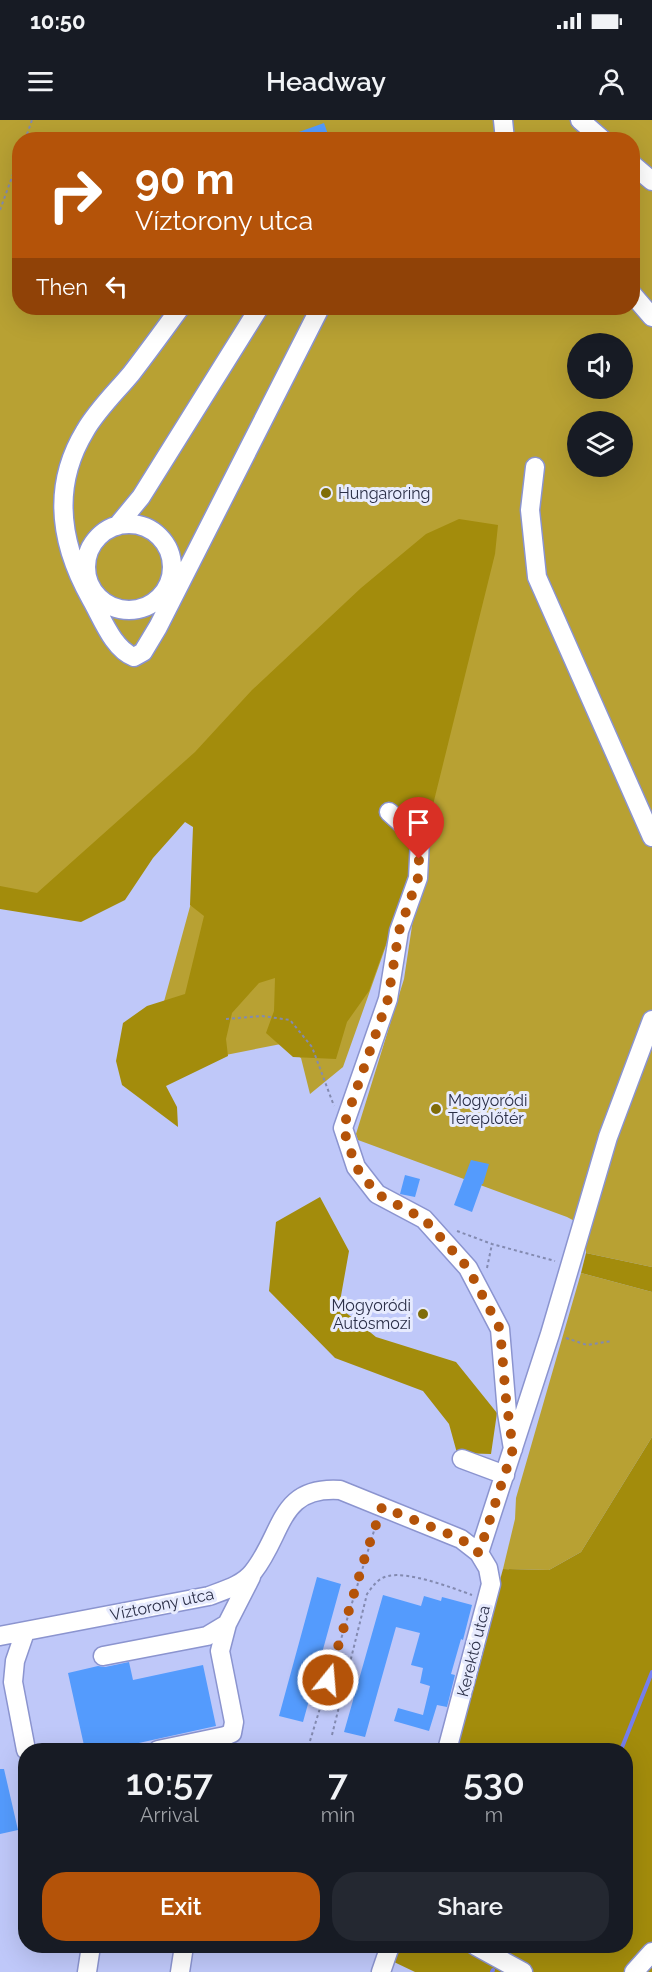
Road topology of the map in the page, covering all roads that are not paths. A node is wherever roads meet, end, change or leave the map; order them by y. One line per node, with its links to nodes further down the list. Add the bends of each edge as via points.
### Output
1 (580, 120): 2 (street)
2 (594, 132)
3 (640, 171): 4 (street)
4 (652, 181)
5 (640, 303): 9 (street)
6 (175, 315): 8 (street, via 86,429 65,476 63,515 68,543 86,591 120,648 134,657 143,652 158,627)
7 (255, 315): 11 (street, via 141,497)
8 (316, 315)
9 (652, 317)
10 (535, 467): 13 (street, via 530,510 537,577)
11 (117, 526): 11 (street, via 94,542 86,568 89,582 96,594 120,609 147,606 167,586 172,572 169,552 157,534 144,527)
12 (389, 812): 15 (street, via 420,840 418,878 399,931 388,999 343,1128 356,1167 377,1194 424,1219 468,1268 500,1329)
13 (652, 837)
14 (652, 1020): 15 (street, via 608,1137)
15 (513, 1449): 17 (street)
16 (462, 1459): 17 (street)
17 (505, 1475): 18 (street)
18 (479, 1553): 19 (street, Víztorony utca, via 461,1539 340,1490 326,1489 312,1491 293,1503); 26 (street, Kerektó utca, via 491,1584)
19 (253, 1573): 20 (street); 21 (street, Víztorony utca, via 233,1587 209,1596)
20 (227, 1624): 23 (street, via 207,1636); 25 (street, via 220,1651 234,1722 232,1733)
21 (25, 1632): 22 (street, Víztorony utca); 24 (street, via 13,1682)
22 (0, 1636)
23 (103, 1656)
24 (25, 1743)
25 (192, 1743)
26 (449, 1743)
27 (652, 1952): 36 (street)
28 (90, 1953): 32 (street)
29 (183, 1953): 33 (street)
30 (388, 1953): 34 (street)
31 (489, 1953): 35 (street)
32 (87, 1972)
33 (180, 1972)
34 (381, 1972)
35 (523, 1972)
36 (634, 1972)

